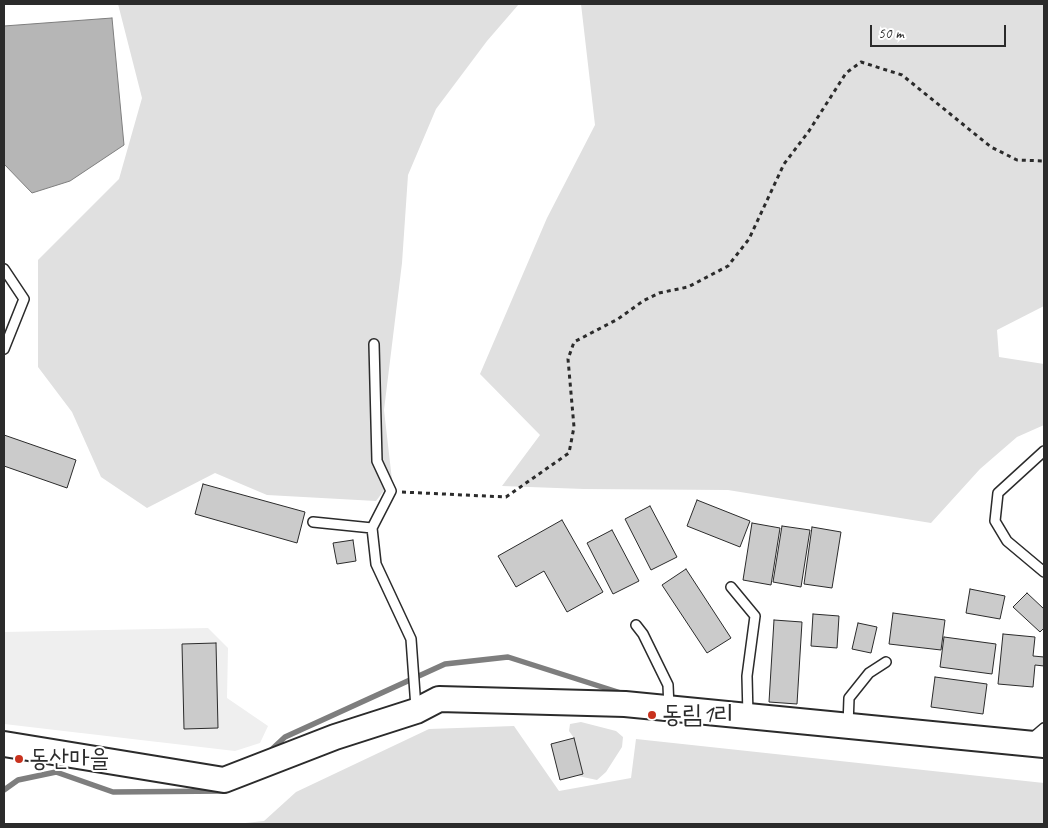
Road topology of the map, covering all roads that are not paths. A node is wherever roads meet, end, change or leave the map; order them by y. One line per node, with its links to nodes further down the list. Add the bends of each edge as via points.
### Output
1 (4, 269): 3 (lane, via 24,299)
2 (374, 344): 6 (lane, via 377,461 391,491)
3 (4, 349)
4 (1044, 450): 7 (lane, via 998,493 995,522 1007,542)
5 (313, 522): 6 (lane)
6 (372, 528): 11 (lane, via 376,564 411,639)
7 (1044, 572)
8 (731, 587): 13 (lane, via 755,616 747,676)
9 (636, 625): 12 (lane, via 668,685)
10 (886, 662): 14 (lane, via 869,673 849,698)
11 (415, 701): 12 (street, via 625,704); 17 (street, via 224,780)
12 (669, 708): 13 (street)
13 (748, 716): 14 (street)
14 (848, 726): 16 (street)
15 (1044, 728): 16 (lane)
16 (1035, 744)
17 (8, 745)

